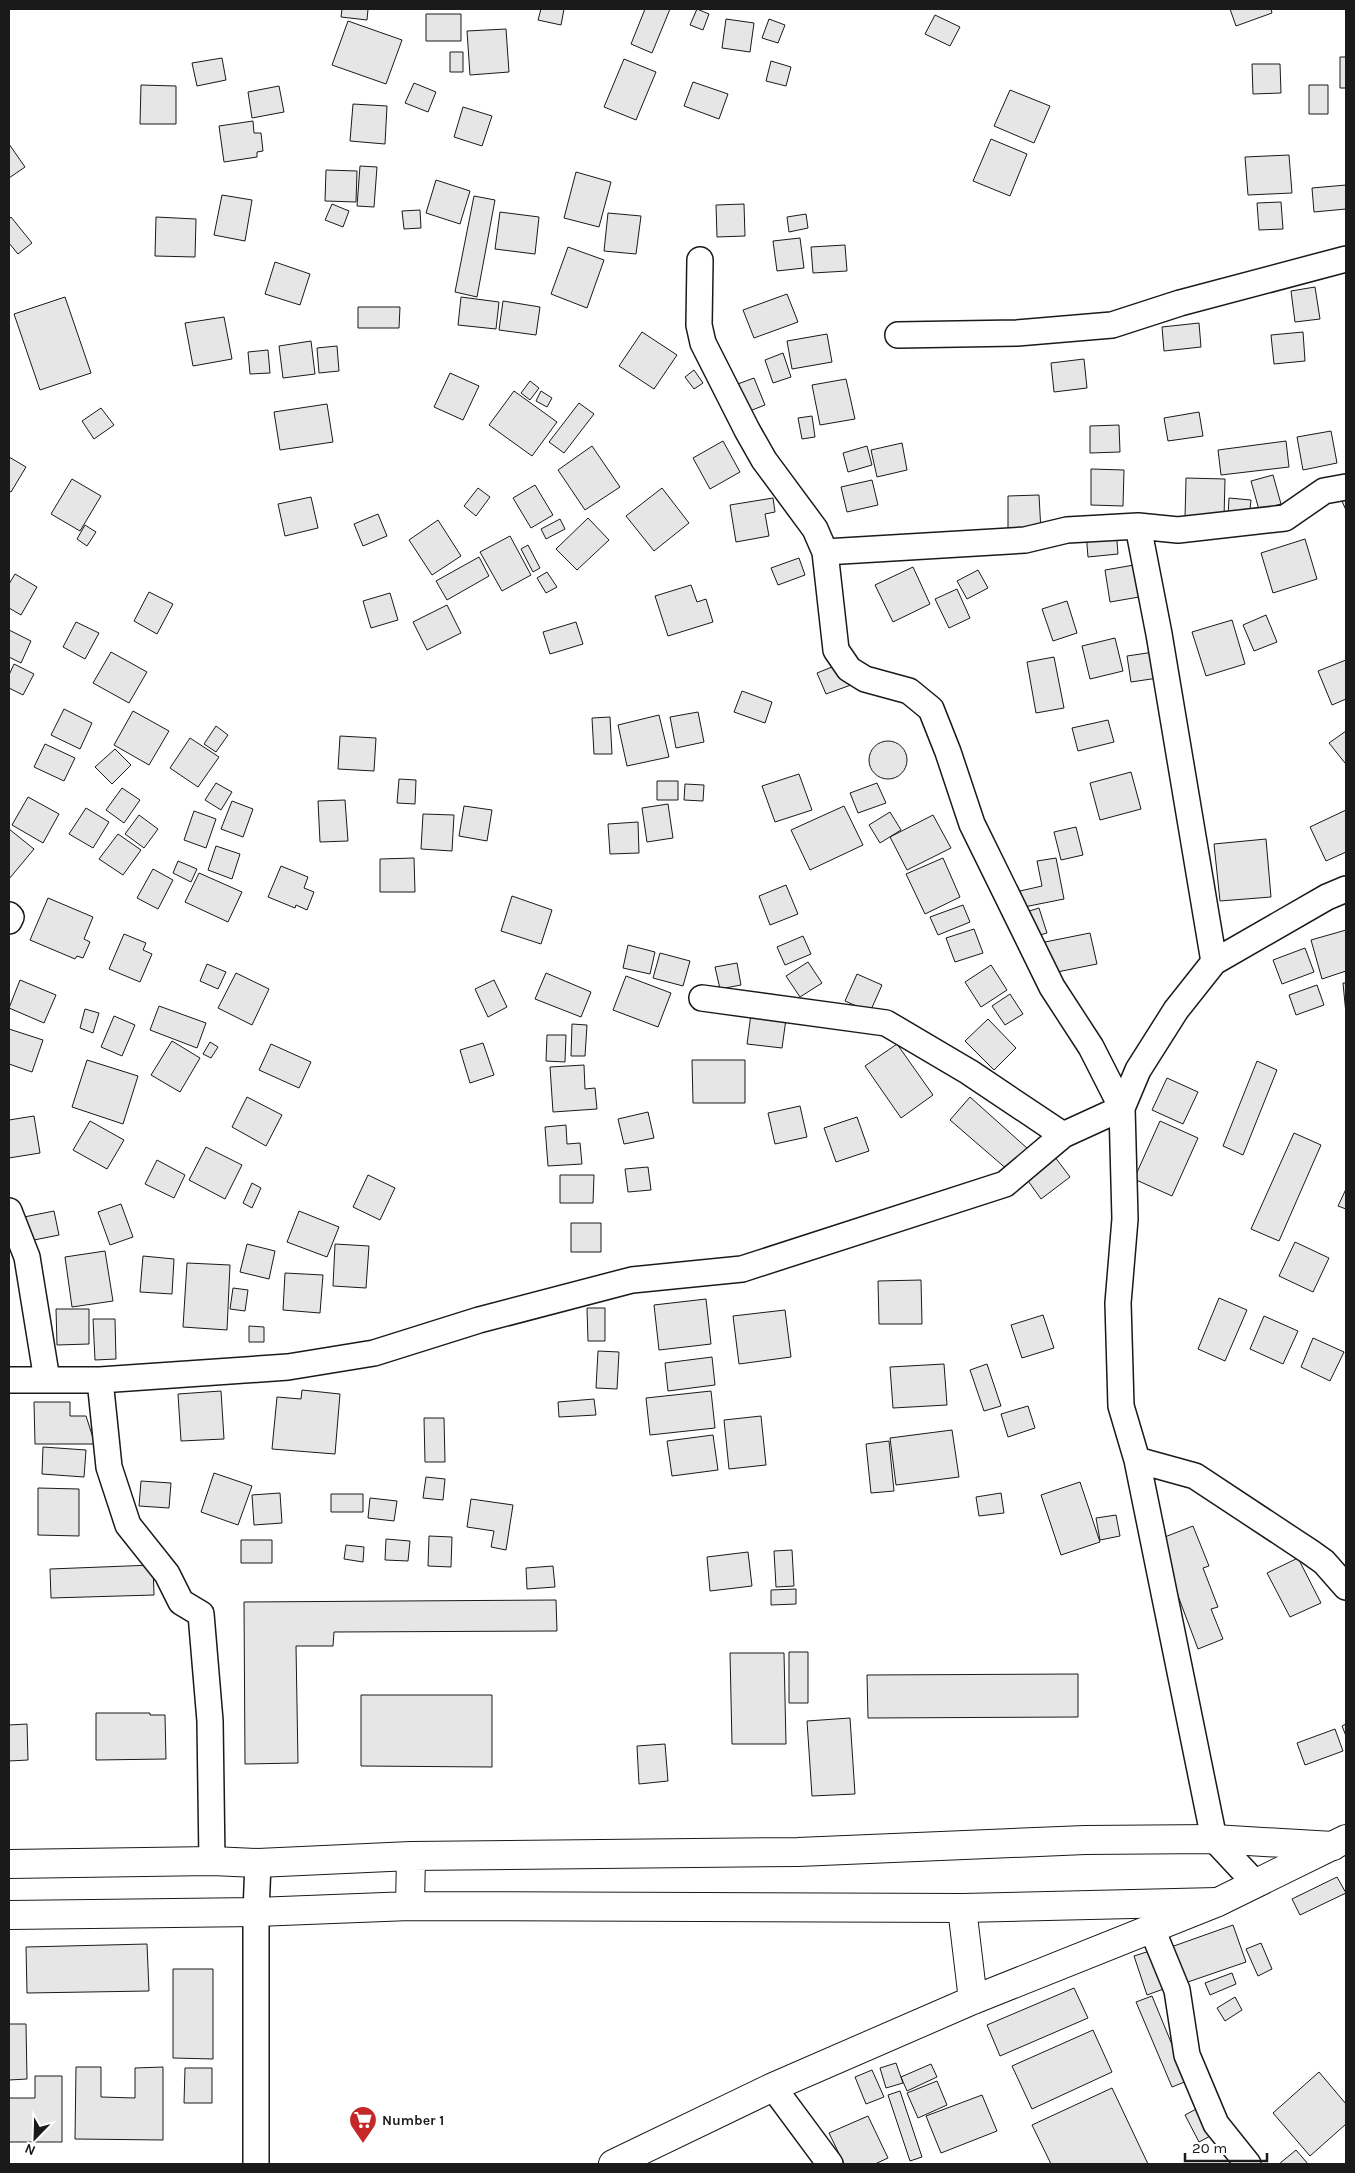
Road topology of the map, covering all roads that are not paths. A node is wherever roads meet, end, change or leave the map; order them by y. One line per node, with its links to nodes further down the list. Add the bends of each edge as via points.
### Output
1 (1346, 259): 3 (street, via 1180,303 1112,325 1017,333)
2 (700, 260): 6 (street, via 699,325 703,343 751,438 815,529)
3 (898, 335)
4 (1346, 487): 5 (street, via 1324,491 1285,518 1178,530)
5 (1138, 526): 6 (street, via 1067,530 1026,540); 10 (street)
6 (825, 552): 12 (street, via 836,650 849,669 866,679 909,691 931,709 972,824 1052,987 1091,1047)
7 (1346, 889): 10 (street)
8 (9, 915): 9 (street)
9 (9, 921)
10 (1214, 962): 12 (street, via 1176,1010 1138,1070)
11 (702, 998): 13 (street, via 886,1023 969,1072)
12 (1122, 1108): 13 (street); 18 (street, via 1125,1219 1118,1303 1121,1406)
13 (1064, 1135): 17 (street, via 1005,1184 742,1269 632,1280 479,1320 374,1353 288,1367)
14 (9, 1212): 16 (street, via 27,1257)
15 (9, 1380): 16 (street)
16 (47, 1380): 17 (street)
17 (100, 1380): 23 (street, via 109,1467 128,1525 167,1574 181,1602 201,1614 210,1721)
18 (1137, 1460): 19 (street, via 1195,1476 1324,1562); 20 (street)
19 (1346, 1588)
20 (1214, 1839): 21 (main road); 22 (main road, via 1085,1840 798,1852); 26 (street)
21 (1340, 1842): 26 (main road)
22 (411, 1856): 24 (main road); 28 (main road)
23 (212, 1861): 24 (main road); 25 (main road)
24 (258, 1863): 30 (street)
25 (9, 1864)
26 (1256, 1884): 27 (main road)
27 (1218, 1902): 29 (main road); 32 (main road)
28 (410, 1906): 29 (main road); 30 (main road)
29 (962, 1908): 33 (main road)
30 (256, 1912): 31 (main road); 35 (street)
31 (9, 1915)
32 (1152, 1928): 33 (main road); 38 (street, via 1177,1990 1187,2055 1216,2124)
33 (973, 2000): 34 (main road)
34 (773, 2086): 36 (main road); 37 (street)
35 (256, 2164)
36 (613, 2164)
37 (830, 2164)
38 (1248, 2164)

